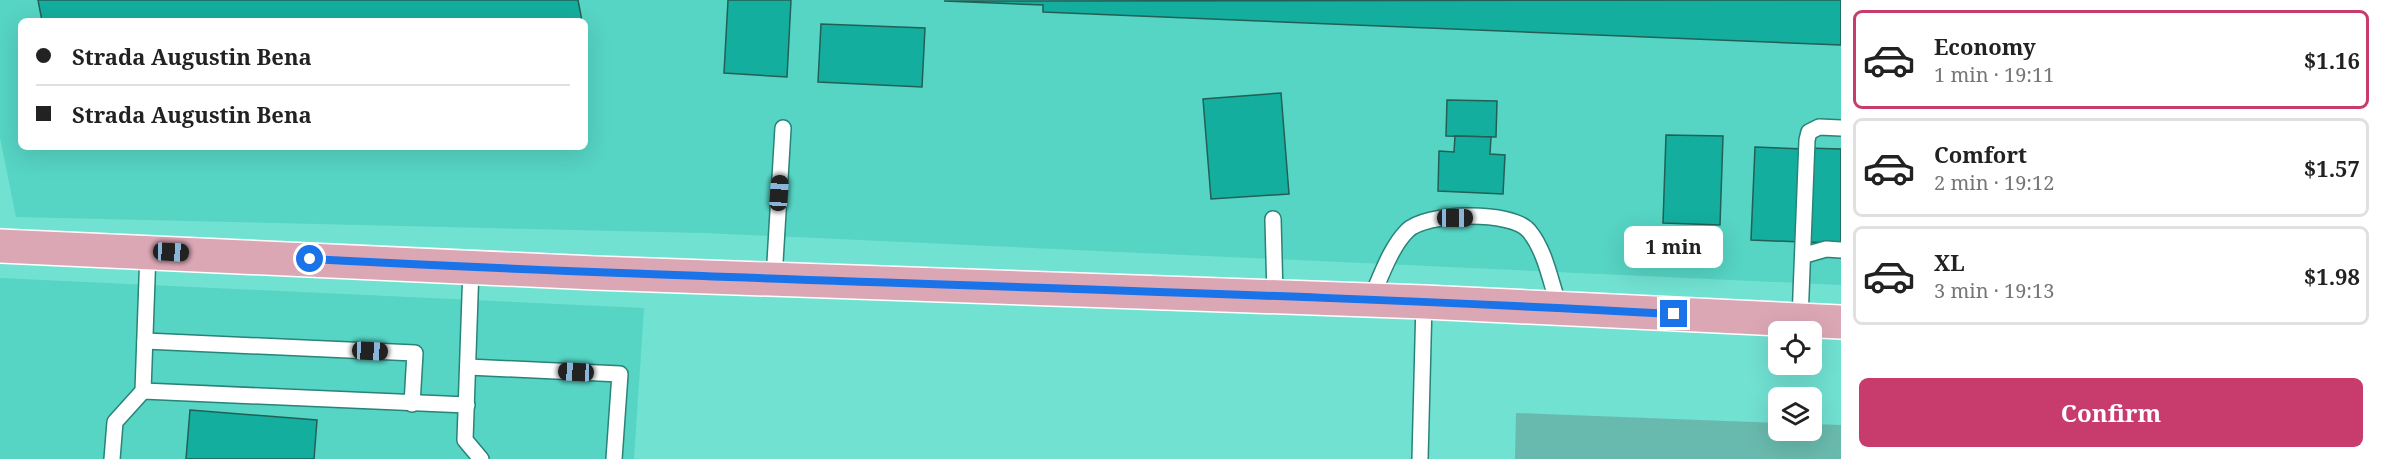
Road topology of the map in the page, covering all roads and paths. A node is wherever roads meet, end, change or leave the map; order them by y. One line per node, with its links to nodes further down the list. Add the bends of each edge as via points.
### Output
1 (783, 128): 9 (lane)
2 (1841, 128): 7 (lane, via 1819,127 1809,132)
3 (1273, 219): 10 (lane)
4 (0, 246): 6 (main road)
5 (1841, 250): 7 (lane, via 1826,249)
6 (148, 251): 8 (main road); 16 (lane)
7 (1805, 255): 14 (lane)
8 (471, 267): 9 (main road); 17 (lane)
9 (774, 279): 10 (main road)
10 (1275, 297): 11 (main road)
11 (1370, 301): 12 (main road); 13 (lane, via 1407,230 1435,218 1496,218 1515,221 1528,230 1537,244)
12 (1424, 302): 13 (main road); 24 (lane)
13 (1560, 309): 14 (main road)
14 (1800, 320): 15 (main road)
15 (1841, 322)
16 (144, 341): 18 (lane); 19 (lane, via 415,353)
17 (468, 367): 20 (lane); 23 (lane, via 620,374)
18 (143, 391): 19 (lane); 21 (lane, via 115,422)
19 (412, 404): 20 (lane)
20 (467, 405): 22 (lane, via 465,440)
21 (112, 459)
22 (481, 459)
23 (614, 459)
24 (1420, 459)

